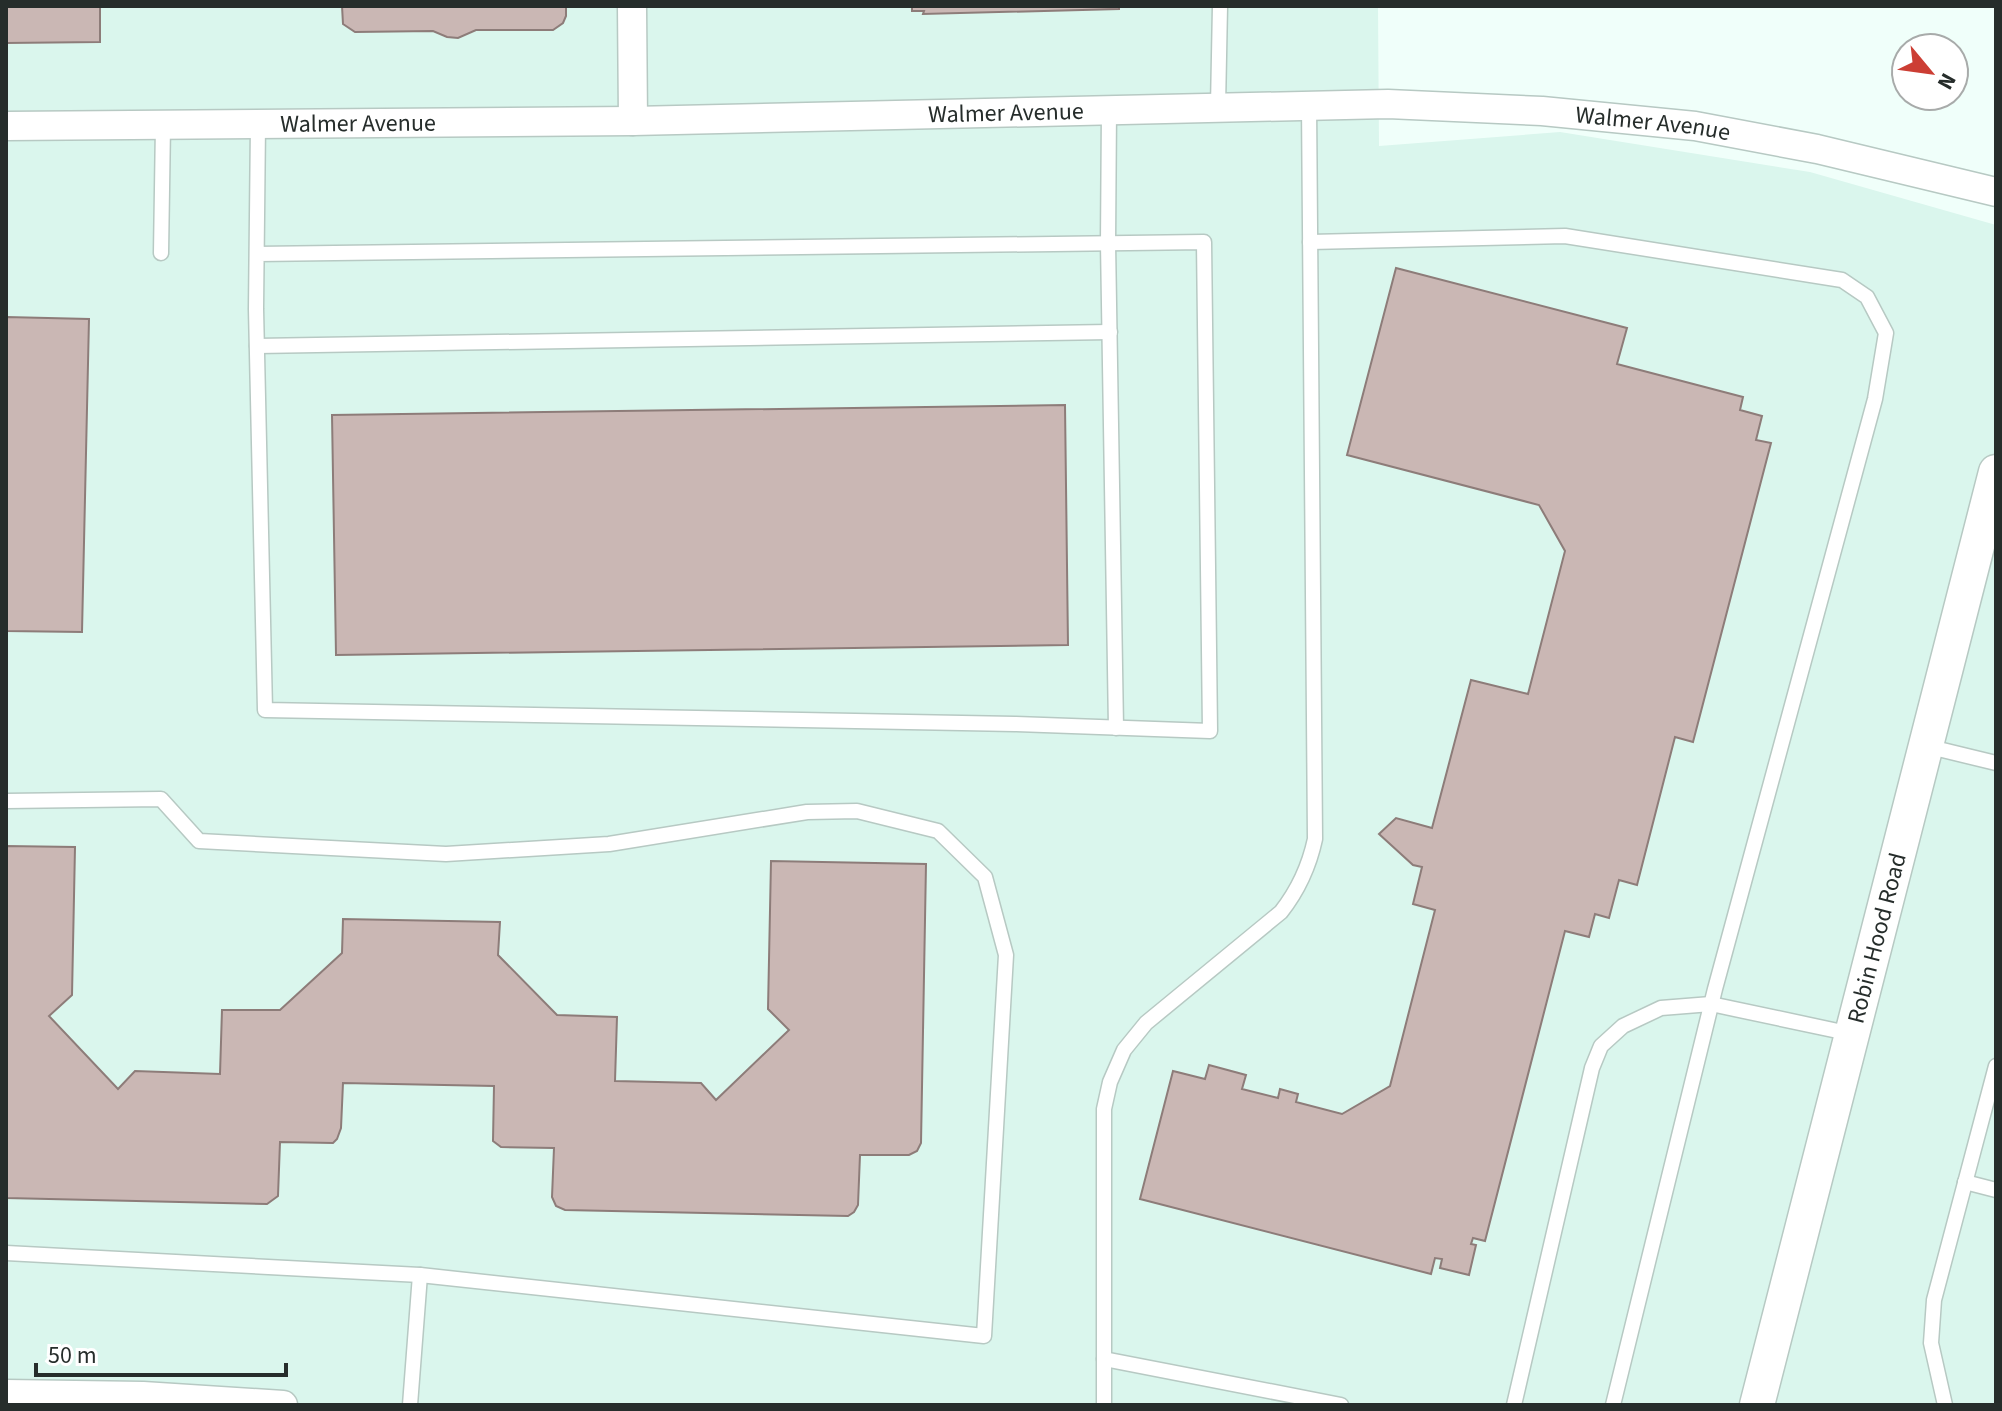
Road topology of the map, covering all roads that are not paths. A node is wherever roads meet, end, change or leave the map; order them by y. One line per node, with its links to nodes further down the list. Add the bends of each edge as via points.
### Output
1 (632, 6): 6 (street)
2 (1220, 6): 4 (lane)
3 (1309, 104): 4 (street, Walmer Avenue); 10 (street, Walmer Avenue, via 1542,111 1695,126); 11 (lane)
4 (1218, 106): 5 (street, Walmer Avenue)
5 (1109, 109): 6 (street, Walmer Avenue); 12 (lane)
6 (633, 121): 7 (street, Walmer Avenue)
7 (258, 124): 8 (street, Walmer Avenue); 14 (lane)
8 (163, 125): 9 (street, Walmer Avenue); 13 (lane)
9 (6, 126)
10 (1996, 192)
11 (1310, 242): 22 (lane, via 1565,236 1842,280 1867,297 1886,333 1875,399); 29 (lane, via 1315,839 1297,892 1281,912 1146,1023 1124,1050 1110,1082 1104,1109)
12 (1108, 243): 14 (lane); 15 (lane); 18 (lane, via 1204,242 1210,731)
13 (161, 253)
14 (257, 254): 16 (lane)
15 (1110, 332): 16 (lane); 18 (lane)
16 (257, 346): 18 (lane, via 265,710)
17 (1996, 472): 19 (street, Robin Hood Road)
18 (1116, 728)
19 (1926, 746): 20 (lane); 23 (street, Robin Hood Road)
20 (1996, 763)
21 (6, 801): 28 (lane, via 161,799 199,841 446,854 609,844 807,812 857,811 938,831 985,877 1006,955 984,1336)
22 (1711, 1004): 23 (lane); 36 (lane, via 1661,1008 1623,1026 1601,1046); 37 (lane)
23 (1852, 1034): 38 (street, Robin Hood Road)
24 (1996, 1066): 25 (lane)
25 (1965, 1182): 26 (lane); 39 (lane, via 1934,1300 1931,1343)
26 (1996, 1190)
27 (6, 1253): 28 (lane)
28 (420, 1275): 33 (lane)
29 (1104, 1359): 34 (lane); 35 (lane)
30 (6, 1394): 31 (street)
31 (187, 1402): 32 (street)
32 (283, 1405)
33 (410, 1405)
34 (1104, 1405)
35 (1341, 1405)
36 (1514, 1405)
37 (1613, 1405)
38 (1757, 1405)
39 (1945, 1405)

